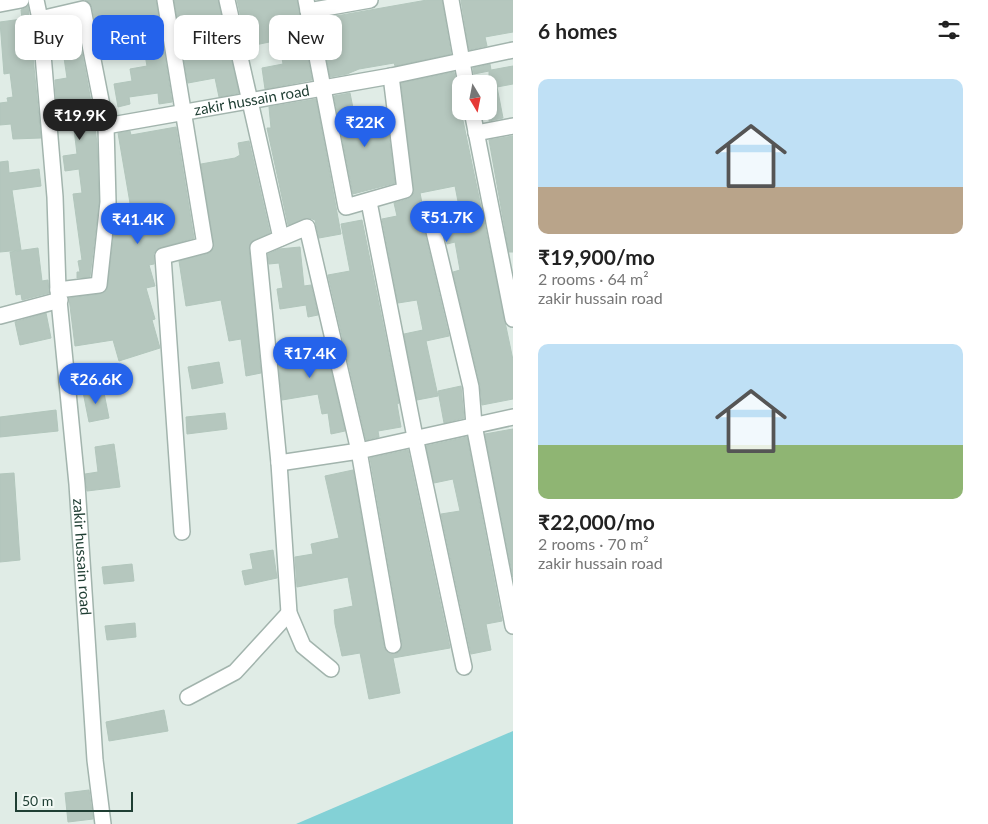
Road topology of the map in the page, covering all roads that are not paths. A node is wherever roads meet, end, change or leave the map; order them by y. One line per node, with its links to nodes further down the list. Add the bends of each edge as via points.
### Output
1 (21, 0): 7 (street)
2 (36, 0): 9 (street, zakir hussain road)
3 (165, 0): 18 (street)
4 (228, 0): 17 (street)
5 (370, 0): 8 (street)
6 (451, 0): 13 (street)
7 (0, 4)
8 (307, 6): 16 (street)
9 (39, 15)
10 (54, 15): 20 (street, via 83,9)
11 (513, 50): 13 (street, zakir hussain road)
12 (44, 60): 26 (street, zakir hussain road)
13 (462, 62): 14 (street); 15 (street, zakir hussain road)
14 (464, 75)
15 (391, 76): 16 (street, zakir hussain road); 23 (street, via 405,190)
16 (321, 88): 17 (street, zakir hussain road); 23 (street, via 346,207)
17 (248, 100): 18 (street, zakir hussain road); 25 (street)
18 (185, 113): 20 (street, zakir hussain road); 34 (street, via 205,245 163,256)
19 (474, 120): 22 (street)
20 (106, 126): 26 (street, via 108,202 99,285)
21 (513, 126): 22 (street)
22 (476, 133): 28 (street)
23 (369, 202): 31 (street)
24 (432, 219): 30 (street, via 471,387)
25 (281, 238): 32 (street, via 307,227); 33 (street, via 258,248)
26 (59, 295): 27 (street); 41 (street, zakir hussain road, via 78,484 95,760)
27 (0, 316)
28 (513, 320)
29 (513, 417): 30 (street)
30 (474, 424): 31 (street); 36 (street)
31 (415, 437): 32 (street); 38 (street)
32 (358, 451): 33 (street); 37 (street)
33 (279, 463): 35 (street)
34 (182, 532)
35 (289, 613): 39 (street, via 303,646); 40 (street, via 235,672)
36 (513, 626)
37 (393, 644)
38 (464, 667)
39 (331, 669)
40 (188, 696)
41 (103, 824)

